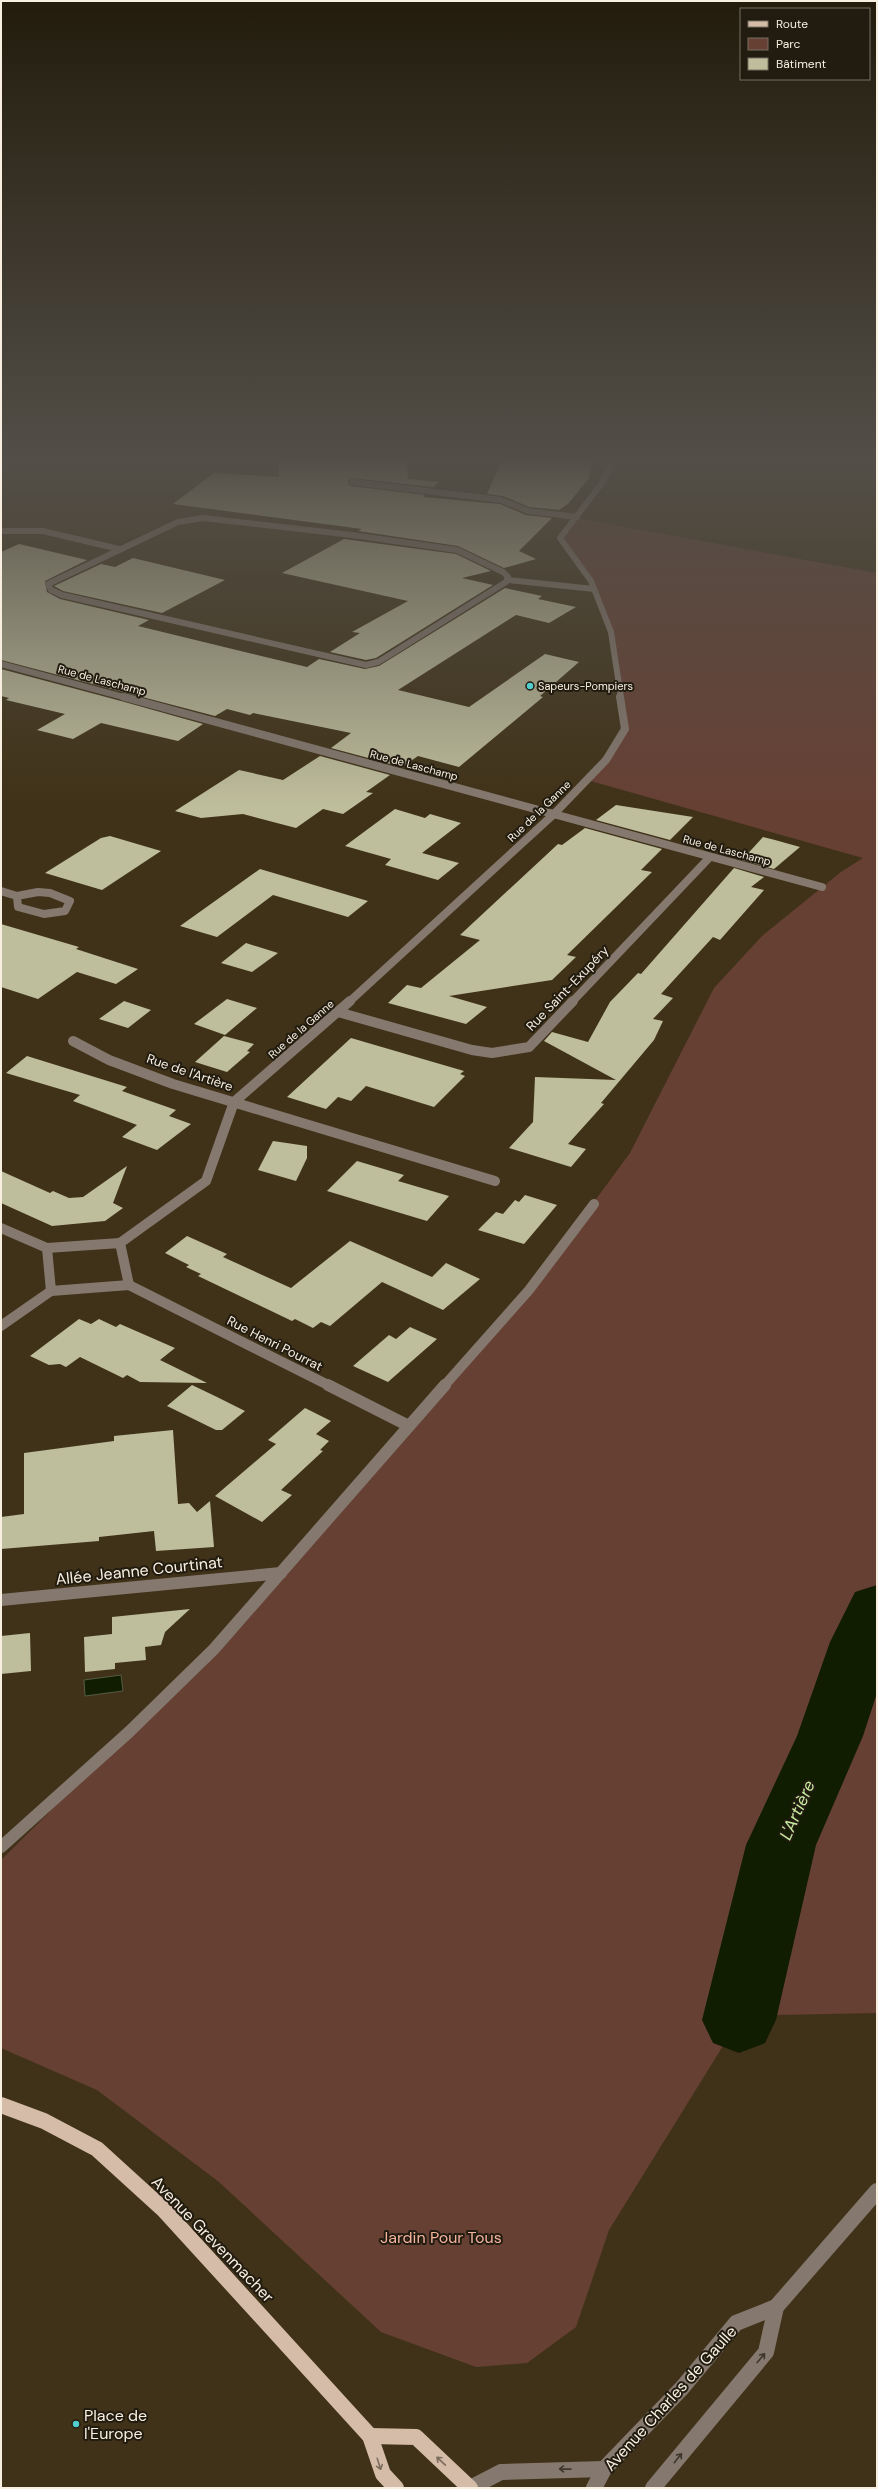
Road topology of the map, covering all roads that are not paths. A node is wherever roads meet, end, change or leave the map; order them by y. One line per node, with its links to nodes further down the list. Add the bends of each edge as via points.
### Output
1 (68, 574): 4 (street, via 48,584 51,590 359,665 378,662)
2 (505, 574): 4 (street)
3 (586, 574): 5 (street, Rue de la Ganne)
4 (507, 580): 5 (street)
5 (594, 589): 7 (street, Rue de la Ganne, via 610,632 625,729 606,760)
6 (1, 664): 7 (street, Rue de Laschamp)
7 (554, 814): 8 (street, Rue de Laschamp); 12 (street, Rue de la Ganne)
8 (710, 857): 9 (street, Rue de Laschamp); 12 (street, Rue Saint-Exupéry, via 529,1047 492,1053 472,1050)
9 (822, 887)
10 (1, 891): 11 (street)
11 (17, 896): 11 (street, via 18,907 44,914 65,911 70,901 50,893 38,892)
12 (338, 1012): 14 (street, Rue de la Ganne)
13 (73, 1041): 14 (street, Rue de l'Artière, via 122,1064 211,1097)
14 (234, 1102): 15 (street); 18 (street, Rue de l'Artière, via 206,1181)
15 (495, 1181)
16 (594, 1204): 23 (street, via 528,1290)
17 (1, 1228): 19 (street)
18 (120, 1243): 19 (street); 20 (street)
19 (47, 1248): 21 (street)
20 (129, 1285): 21 (street); 23 (street, Rue Henri Pourrat)
21 (51, 1291): 22 (street)
22 (1, 1326)
23 (409, 1426): 24 (street)
24 (281, 1573): 25 (street, Allée Jeanne Courtinat); 26 (street, via 214,1649 129,1732)
25 (1, 1600)
26 (1, 1847)
27 (1, 2105): 30 (main road, Avenue Grevenmacher, via 44,2121 97,2149 164,2210)
28 (877, 2191): 29 (street, Avenue Charles de Gaulle)
29 (776, 2307): 31 (street, Avenue Charles de Gaulle, via 736,2323 682,2388); 35 (street, Avenue Charles de Gaulle, one-way to 29, via 766,2352)
30 (370, 2436): 32 (main road, Avenue Grevenmacher, one-way to 32, via 383,2474); 33 (main road, one-way to 30, via 416,2437)
31 (604, 2469): 33 (street, one-way to 33, via 501,2472); 34 (street, Avenue Charles de Gaulle)
32 (396, 2488)
33 (470, 2488)
34 (594, 2488)
35 (653, 2488)

